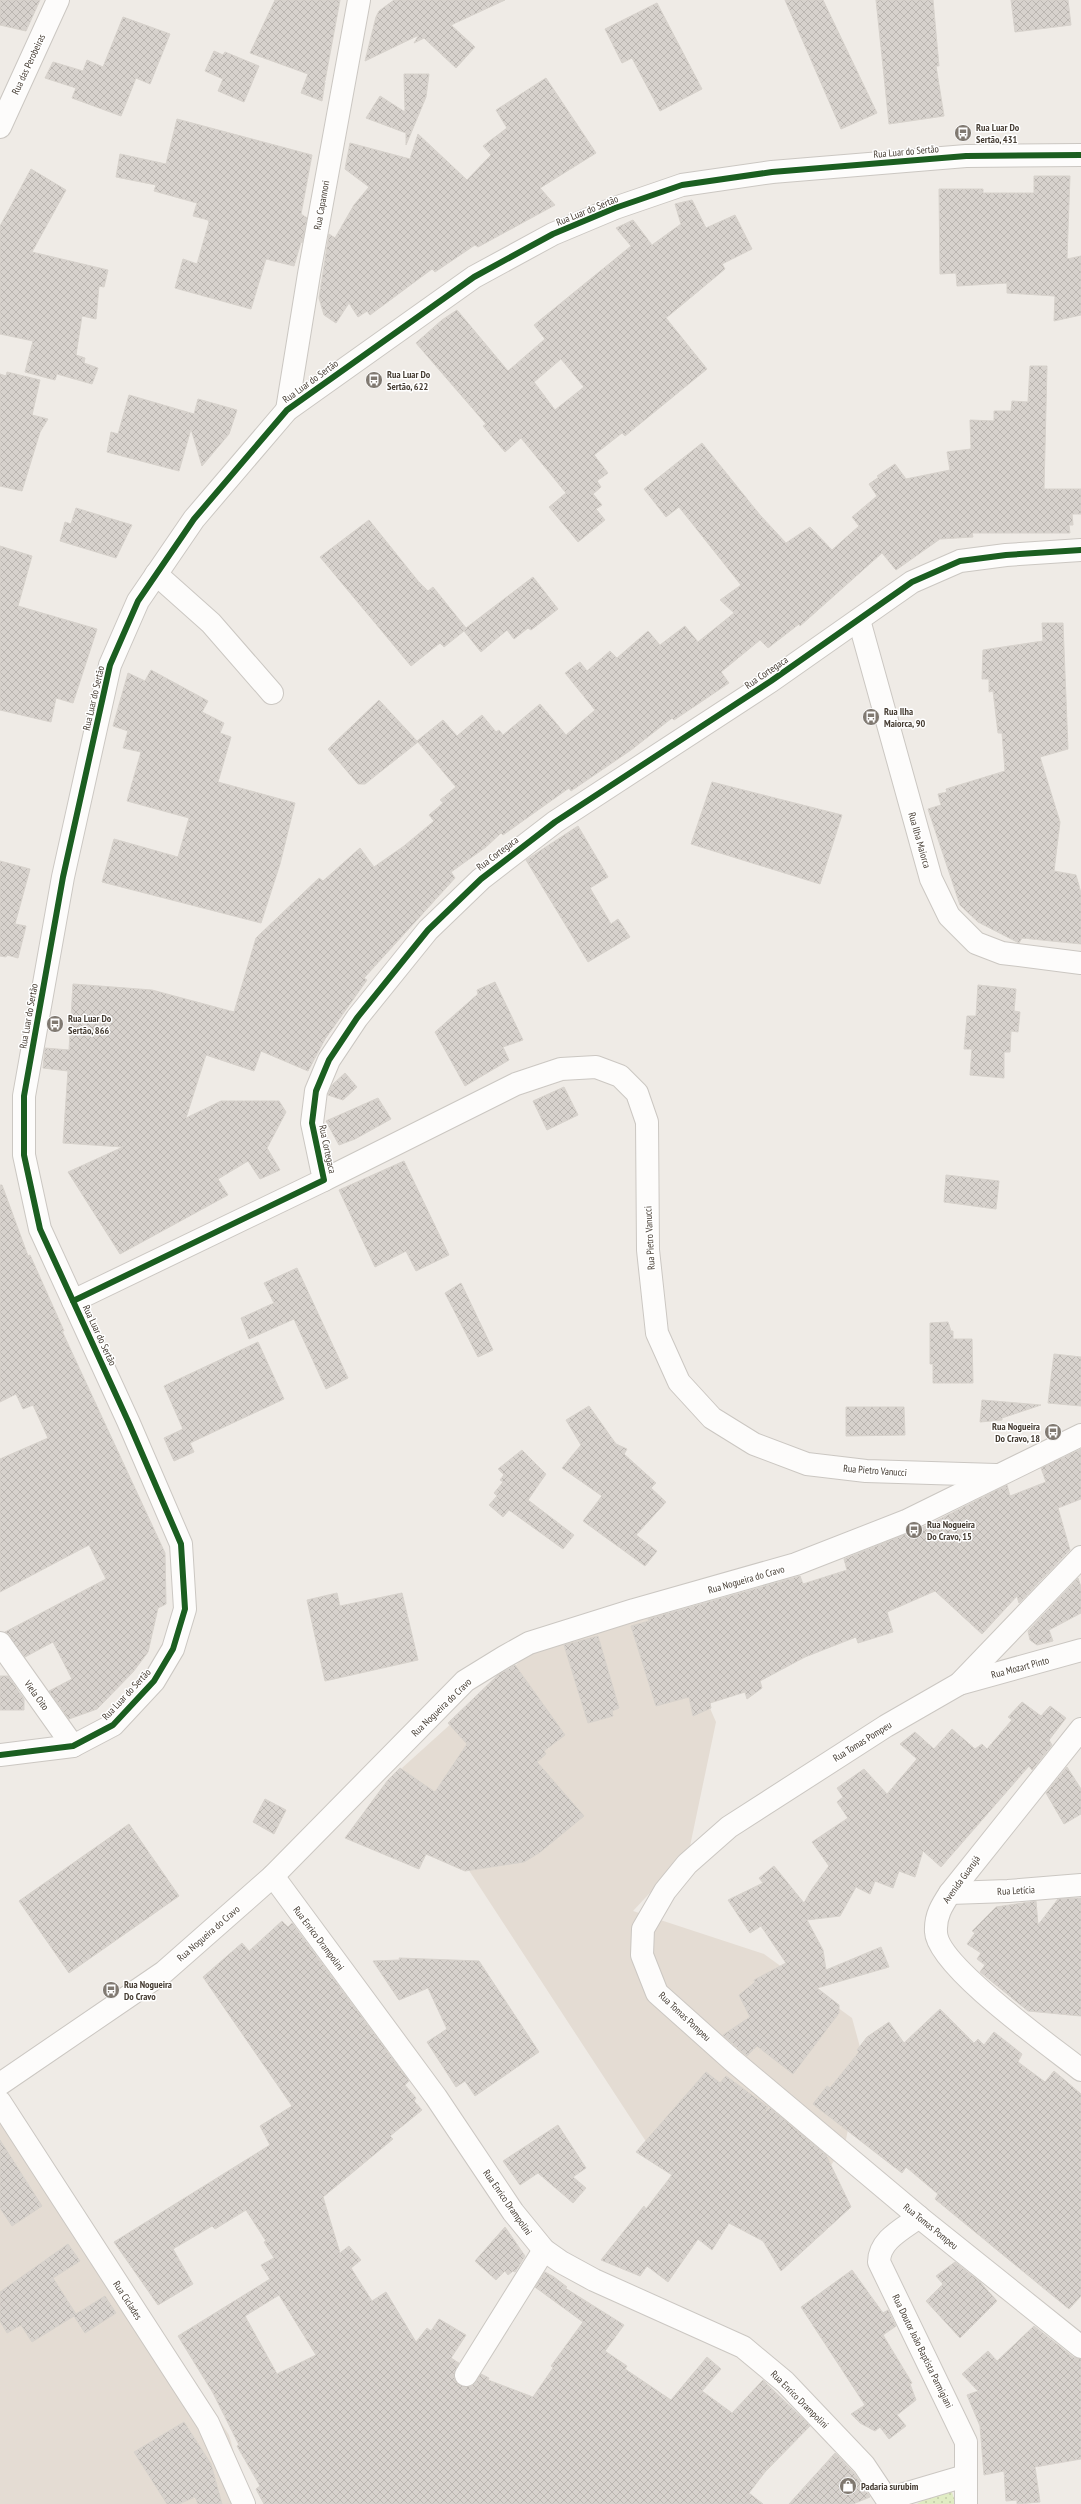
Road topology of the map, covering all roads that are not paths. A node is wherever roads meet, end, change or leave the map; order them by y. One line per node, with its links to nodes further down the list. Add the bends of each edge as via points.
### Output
1 (58, 0): 3 (street, Rua das Perobeiras)
2 (359, 0): 5 (street, Rua Capannori)
3 (0, 127)
4 (1081, 155): 5 (street, Rua Luar do Sertão, via 966,156 772,172 682,185 615,208 553,234 474,277)
5 (287, 410): 7 (street, Rua Luar do Sertão, via 194,519)
6 (1081, 550): 8 (street, Rua Cortegaca, via 960,561 912,582)
7 (156, 574): 9 (street, via 211,623); 12 (street, Rua Luar do Sertão, via 138,601 110,665 63,878 24,1096 24,1155 40,1229)
8 (859, 620): 10 (street, Rua Ilha Maiorca, via 931,878 949,916 976,943 1002,953); 11 (street, Rua Cortegaca, via 556,822 481,879 428,930 357,1018 329,1060 319,1084 312,1123)
9 (272, 693)
10 (1081, 963)
11 (324, 1180): 12 (street, Rua Cortegaca); 14 (street, Rua Pietro Vanucci, via 516,1084 561,1069 596,1068 620,1076 637,1093 647,1122 648,1250 657,1333 679,1382 712,1418 754,1444 807,1464 866,1470)
12 (73, 1301): 20 (street, Rua Luar do Sertão, via 181,1544 185,1609 173,1649 154,1681 113,1725)
13 (1081, 1435): 14 (street, Rua Nogueira do Cravo)
14 (997, 1475): 22 (street, Rua Nogueira do Cravo, via 906,1522 796,1564 529,1643 465,1681)
15 (1081, 1557): 18 (street, Rua Tomas Pompeu)
16 (0, 1643): 20 (street, Viela Oito)
17 (1081, 1650): 18 (street, Rua Mozart Pinto)
18 (959, 1684): 28 (street, Rua Tomas Pompeu, via 886,1726 729,1827 687,1864 665,1891 644,1929 642,1942 642,1955 657,1992 732,2060)
19 (1081, 1729): 24 (street, Avenida Guarujá)
20 (73, 1746): 21 (street, Rua Luar do Sertão)
21 (0, 1755)
22 (272, 1876): 26 (street, Rua Nogueira do Cravo, via 164,1972); 29 (street, Rua Enrico Drampolini, via 436,2097 513,2212)
23 (1081, 1885): 24 (street, Rua Letícia, via 1008,1891)
24 (950, 1892): 25 (street, Avenida Guarujá, via 938,1910 936,1933 943,1951 964,1976)
25 (1081, 2070)
26 (0, 2084)
27 (0, 2102): 34 (street, Rua Ciclades, via 208,2423)
28 (919, 2217): 30 (street, Rua Tomas Pompeu); 32 (street, Rua Doutor João Baptista Parmigiani, via 886,2242 879,2252 879,2262 966,2442)
29 (544, 2250): 31 (street); 33 (street, Rua Enrico Drampolini, via 594,2280 743,2347 785,2382 859,2459)
30 (1081, 2347)
31 (466, 2375)
32 (965, 2476): 33 (street); 35 (street, Rua Doutor João Baptista Parmigiani)
33 (888, 2501)
34 (244, 2504)
35 (966, 2504)

